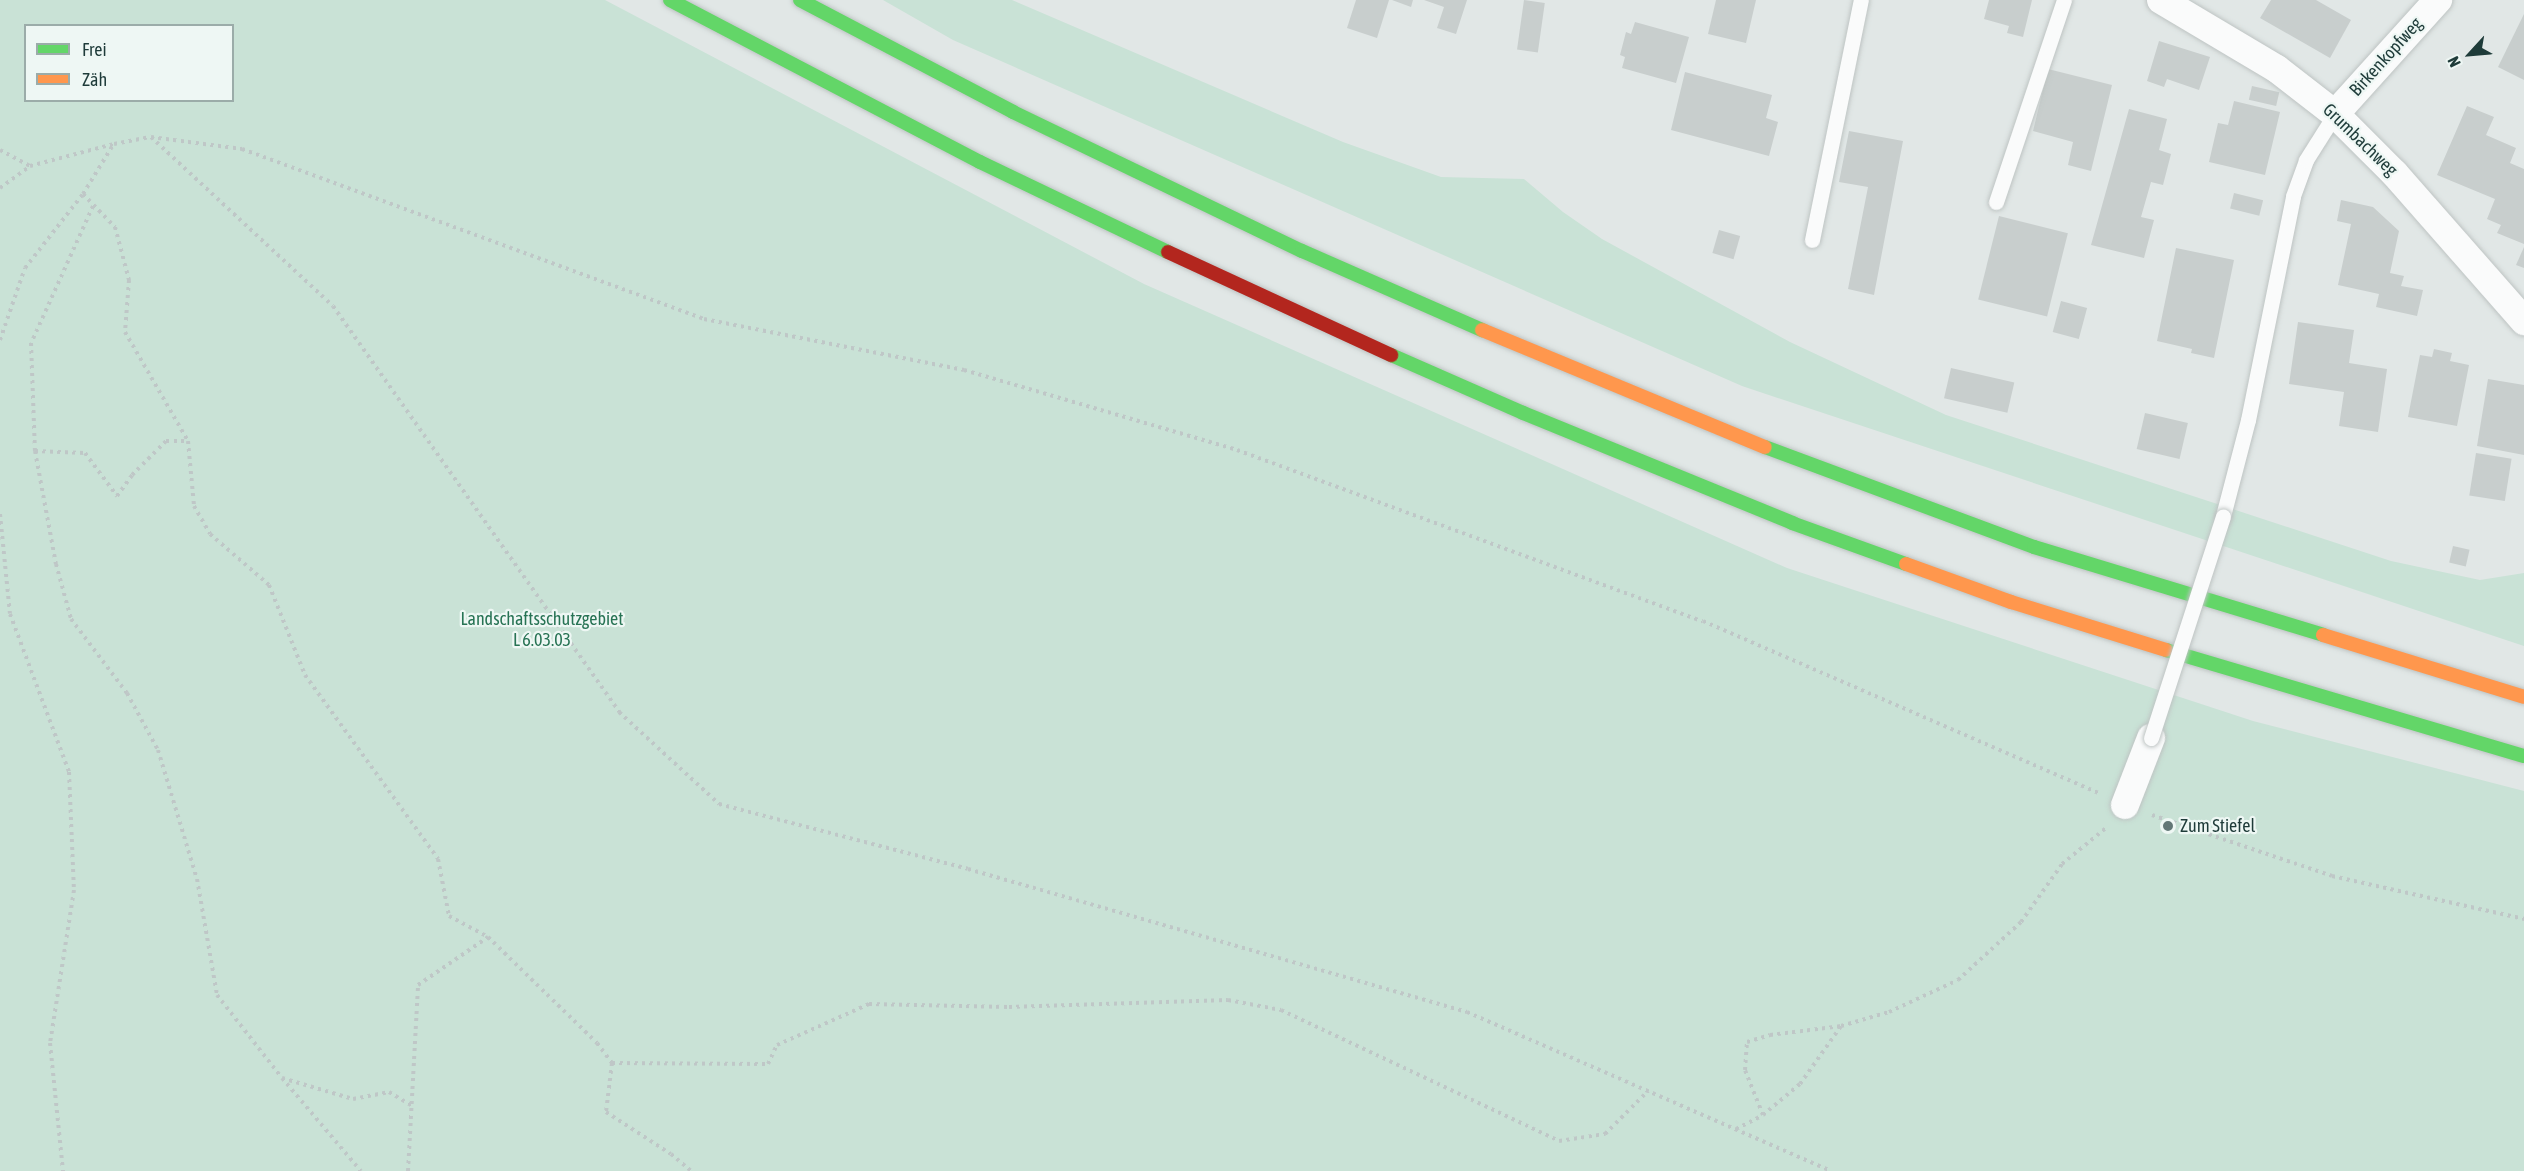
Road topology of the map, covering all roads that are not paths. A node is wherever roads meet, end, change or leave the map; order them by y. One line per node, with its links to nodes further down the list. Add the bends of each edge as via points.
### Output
1 (670, 0): 13 (highway, via 991,167 1265,299 1523,413 1792,523 2011,602)
2 (800, 0): 11 (highway, via 1012,112 1302,250 1550,360 1918,507 2034,547)
3 (1861, 0): 9 (lane)
4 (2064, 0): 8 (lane)
5 (2161, 0): 7 (street, Grumbachweg, via 2277,69)
6 (2438, 0): 7 (street, Birkenkopfweg)
7 (2335, 114): 10 (street, Grumbachweg, via 2403,182); 12 (lane, bridge, via 2306,160 2293,196 2248,420 2223,516)
8 (1996, 202)
9 (1812, 240)
10 (2524, 321)
11 (2524, 697)
12 (2151, 738): 14 (street)
13 (2524, 756)
14 (2125, 806)

